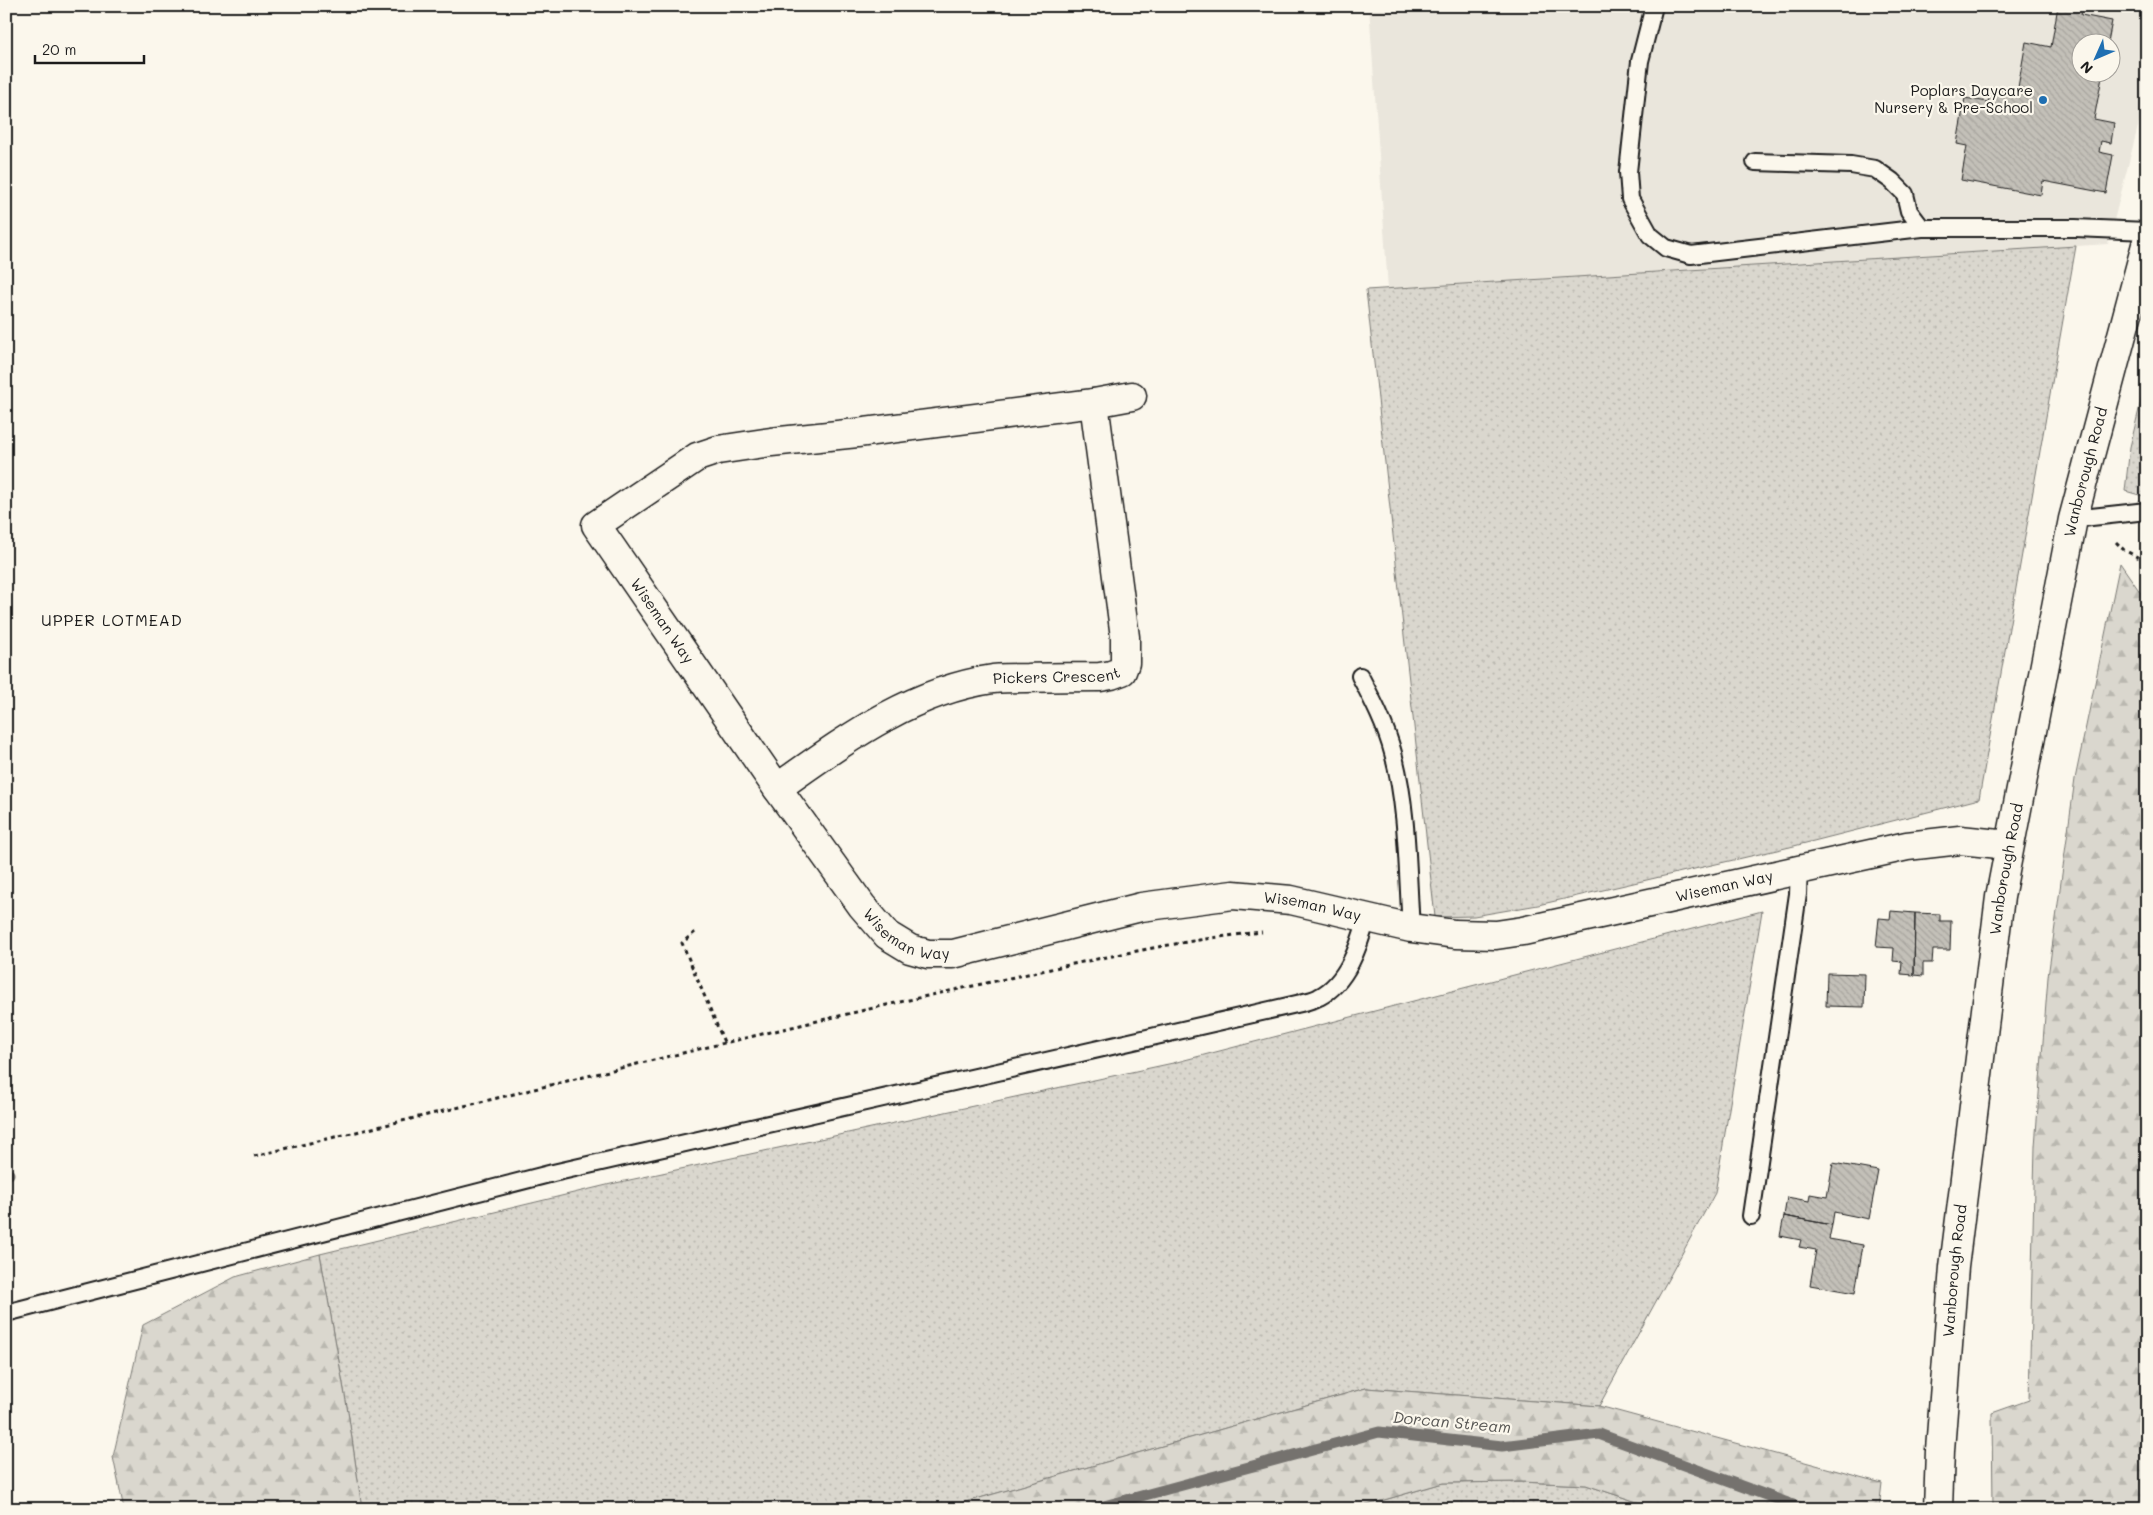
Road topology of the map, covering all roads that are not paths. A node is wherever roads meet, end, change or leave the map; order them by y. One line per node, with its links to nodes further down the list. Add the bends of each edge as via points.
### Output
1 (1654, 6): 3 (lane, via 1640,61 1628,172 1630,199 1650,235 1666,248 1691,255)
2 (1755, 162): 3 (lane, via 1851,165 1875,169 1905,194 1909,211)
3 (1922, 228): 4 (lane)
4 (2147, 231)
5 (2147, 241): 9 (street, Wanborough Road)
6 (1132, 396): 7 (street)
7 (1094, 403): 11 (street, Pickers Crescent, via 1125,637 1122,671 1100,676 994,679 923,698 842,742); 11 (street, Wiseman Way, via 718,450 697,457 596,525)
8 (2147, 512): 9 (lane)
9 (2073, 519): 12 (street, Wanborough Road)
10 (1360, 676): 15 (lane, via 1379,713 1393,753 1402,800)
11 (777, 788): 14 (street, Wiseman Way, via 862,906 887,935 910,949 928,954 954,954 1141,908 1232,895 1290,900)
12 (2009, 845): 13 (street, Wiseman Way, via 1960,840 1931,842); 18 (street, Wanborough Road, via 1954,1267)
13 (1799, 868): 15 (street, Wiseman Way, via 1524,931 1496,935 1455,934); 16 (lane, via 1798,894)
14 (1367, 918): 15 (street, Wiseman Way); 17 (lane, via 1359,948 1338,982 1320,997 1301,1003 553,1173)
15 (1411, 928)
16 (1750, 1216)
17 (6, 1313)
18 (1938, 1509)

